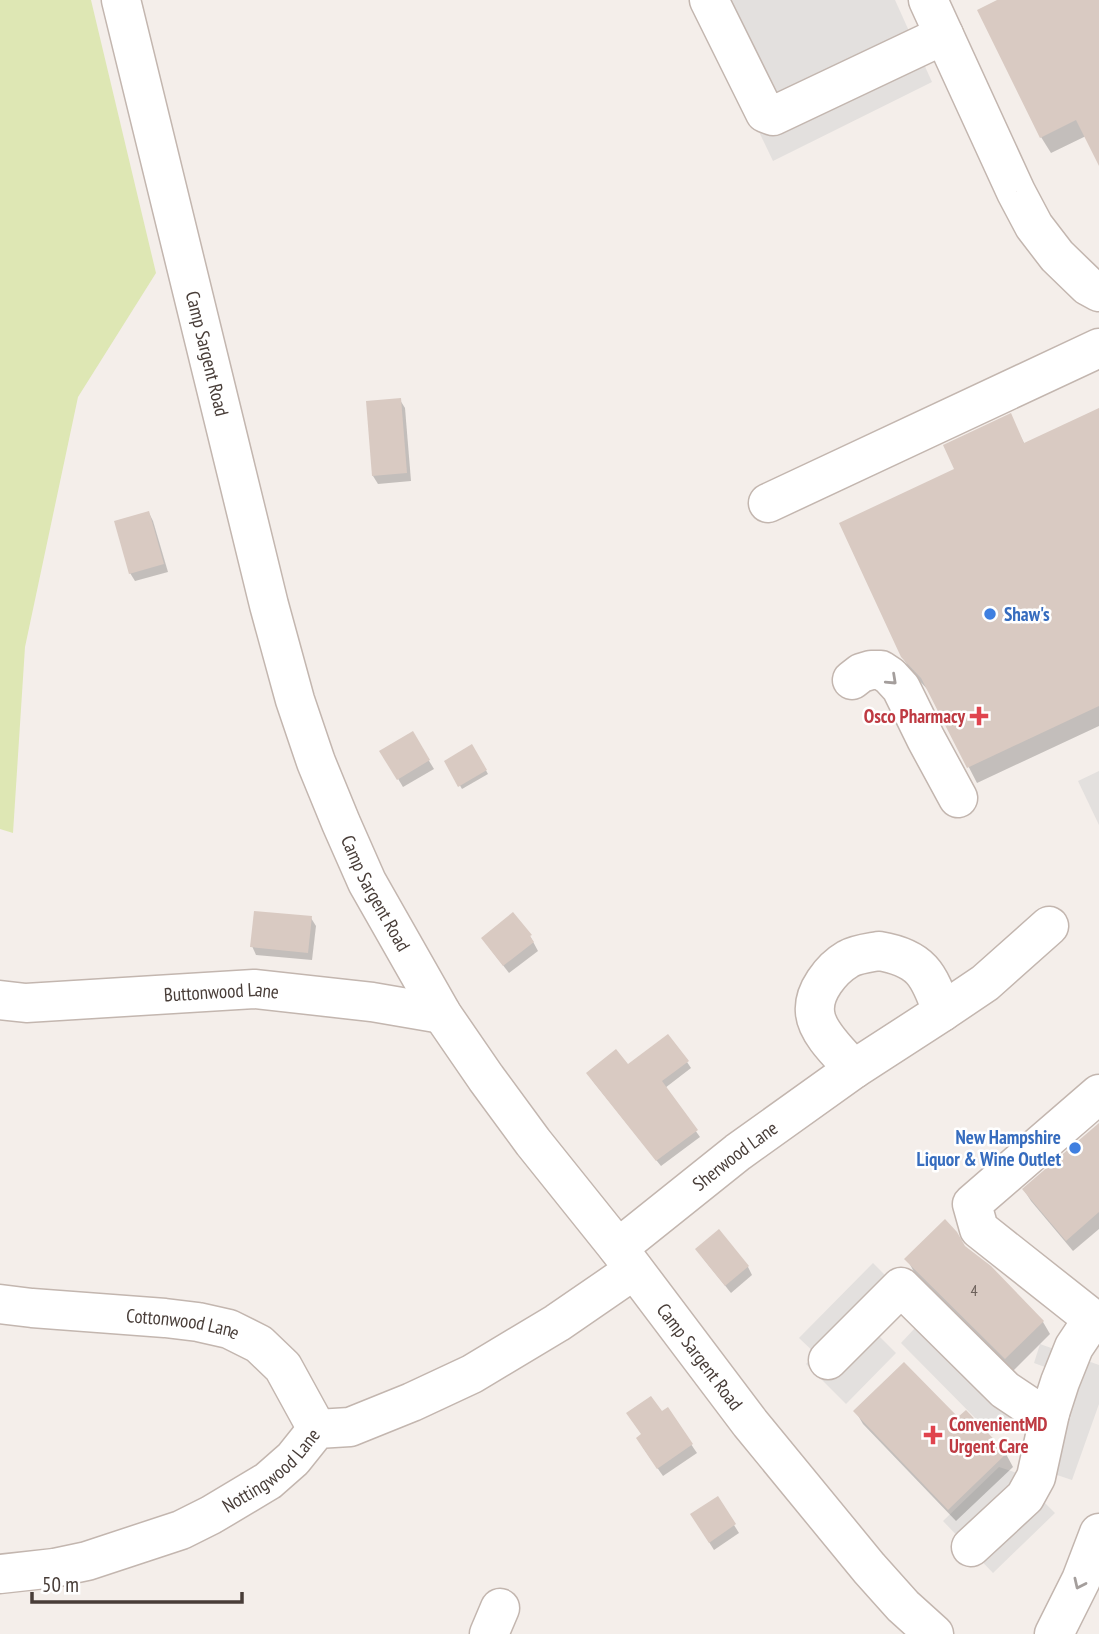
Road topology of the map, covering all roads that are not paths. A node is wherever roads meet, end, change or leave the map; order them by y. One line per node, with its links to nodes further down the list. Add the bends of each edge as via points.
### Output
1 (121, 0): 13 (street, Camp Sargent Road, via 295,700 367,882)
2 (709, 0): 4 (street, via 765,113 772,116)
3 (928, 0): 4 (street)
4 (944, 36): 5 (street, via 1034,226 1057,256)
5 (1099, 292)
6 (1099, 348): 7 (street)
7 (768, 503)
8 (852, 680): 9 (street, one-way to 9, via 871,670 891,676)
9 (958, 798)
10 (1049, 926): 12 (street, Sherwood Lane, via 985,983)
11 (0, 1000): 13 (street, Buttonwood Lane, via 26,1003 254,989)
12 (942, 1012): 14 (street, Sherwood Lane); 14 (street, via 933,985 916,964 879,951 849,958 826,981 816,997 814,1014 827,1040)
13 (442, 1014): 16 (street, Camp Sargent Road, via 533,1142)
14 (854, 1069): 16 (street, Sherwood Lane, via 738,1152)
15 (1099, 1094): 18 (street, via 972,1205 979,1229)
16 (626, 1259): 21 (street, Nottingwood Lane, via 557,1324 472,1374 350,1427); 25 (street, Camp Sargent Road, via 750,1423 869,1568)
17 (0, 1304): 21 (street, Cottonwood Lane, via 165,1318 229,1329 259,1344 283,1367)
18 (1096, 1322): 20 (street, via 1074,1347)
19 (828, 1360): 20 (street, via 901,1287 1005,1390)
20 (1050, 1413): 23 (street, via 1036,1477 1025,1497)
21 (317, 1429): 24 (street, Nottingwood Lane, via 293,1460 268,1481 181,1530 87,1561)
22 (1099, 1533): 26 (street, one-way to 26)
23 (971, 1547)
24 (0, 1574)
25 (934, 1634)
26 (1054, 1634)

